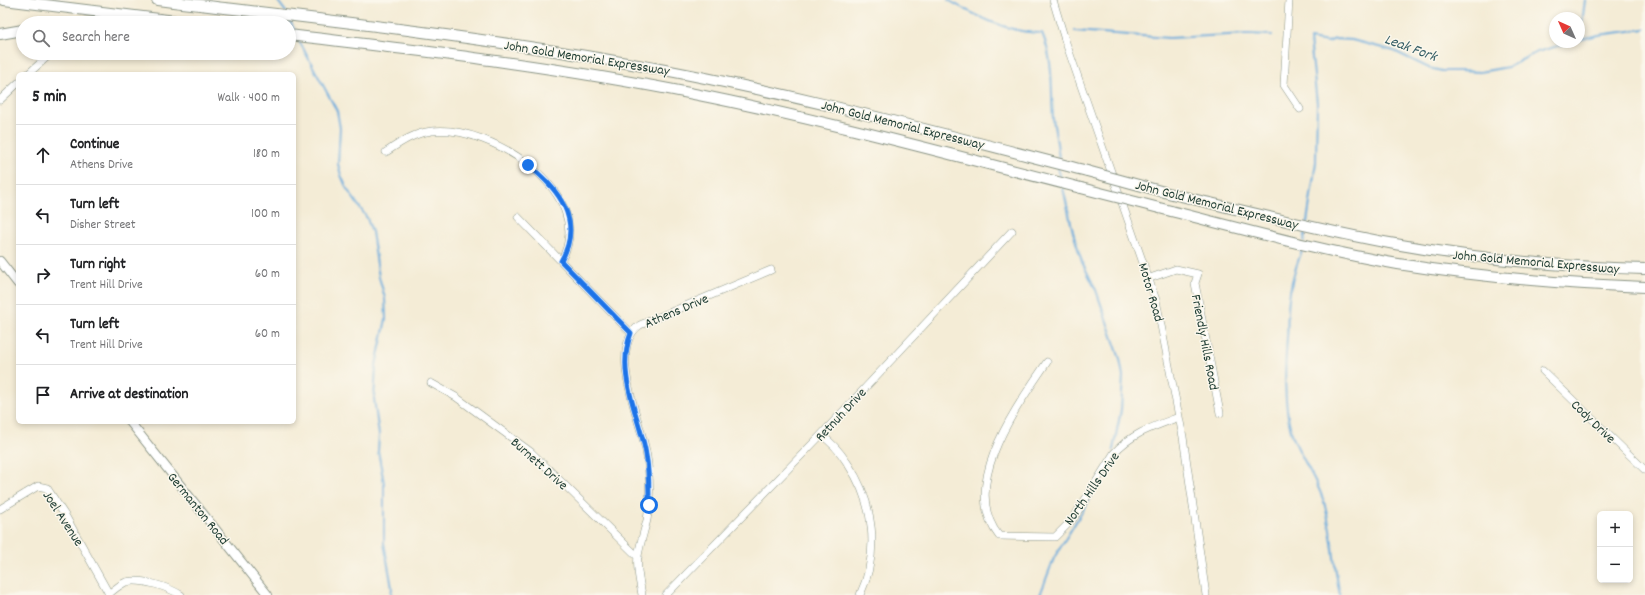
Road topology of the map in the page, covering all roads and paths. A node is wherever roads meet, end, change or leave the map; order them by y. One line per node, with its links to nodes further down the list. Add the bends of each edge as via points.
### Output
1 (4, 0): 5 (highway)
2 (157, 0): 6 (highway, John Gold Memorial Expressway, bridge)
3 (1053, 0): 23 (street, Motor Road)
4 (1289, 0): 15 (street, via 1284,85)
5 (134, 16)
6 (287, 16)
7 (296, 17): 21 (highway, John Gold Memorial Expressway, bridge, via 482,40 617,61 806,100 1168,193 1331,232 1403,246 1528,263)
8 (16, 31): 9 (highway)
9 (0, 34)
10 (296, 36): 25 (highway, John Gold Memorial Expressway, bridge, via 488,59 688,93 899,141 1296,242 1397,264 1519,280)
11 (44, 60): 12 (street)
12 (30, 72)
13 (16, 85): 14 (street)
14 (0, 100)
15 (1300, 109)
16 (386, 152): 20 (street, via 406,139 434,131 474,136 514,154 547,180 566,208 570,229 567,250)
17 (518, 217): 20 (street)
18 (1012, 231): 33 (street, Retnuh Drive)
19 (0, 261): 24 (main road)
20 (561, 261): 26 (street)
21 (1645, 269)
22 (771, 270): 26 (street, Athens Drive, via 640,325)
23 (1150, 278): 30 (street, Friendly Hills Road, via 1176,269 1198,274 1195,283); 31 (street, Motor Road)
24 (16, 281)
25 (1645, 287)
26 (631, 333): 36 (street, Athens Drive, via 625,354 628,390 639,422 649,474 649,505)
27 (1047, 362): 31 (street, North Hills Drive, via 1017,407 991,459 986,495 987,512 991,527 999,536 1054,537 1073,519 1121,445 1139,432)
28 (1543, 372): 34 (street, Cody Drive)
29 (431, 383): 36 (street, Burnett Drive, via 531,452)
30 (1220, 413)
31 (1179, 417): 43 (street, Motor Road)
32 (132, 424): 39 (main road, Germanton Road)
33 (821, 435): 41 (street, Retnuh Drive); 42 (street, via 844,458 867,502 872,531 871,554)
34 (1644, 467)
35 (0, 509): 37 (street, Joel Avenue, via 38,486 47,488)
36 (638, 557): 40 (street, Athens Drive)
37 (109, 594): 38 (street, via 126,582 160,585)
38 (181, 595)
39 (268, 595)
40 (642, 595)
41 (666, 595)
42 (860, 595)
43 (1206, 595)

